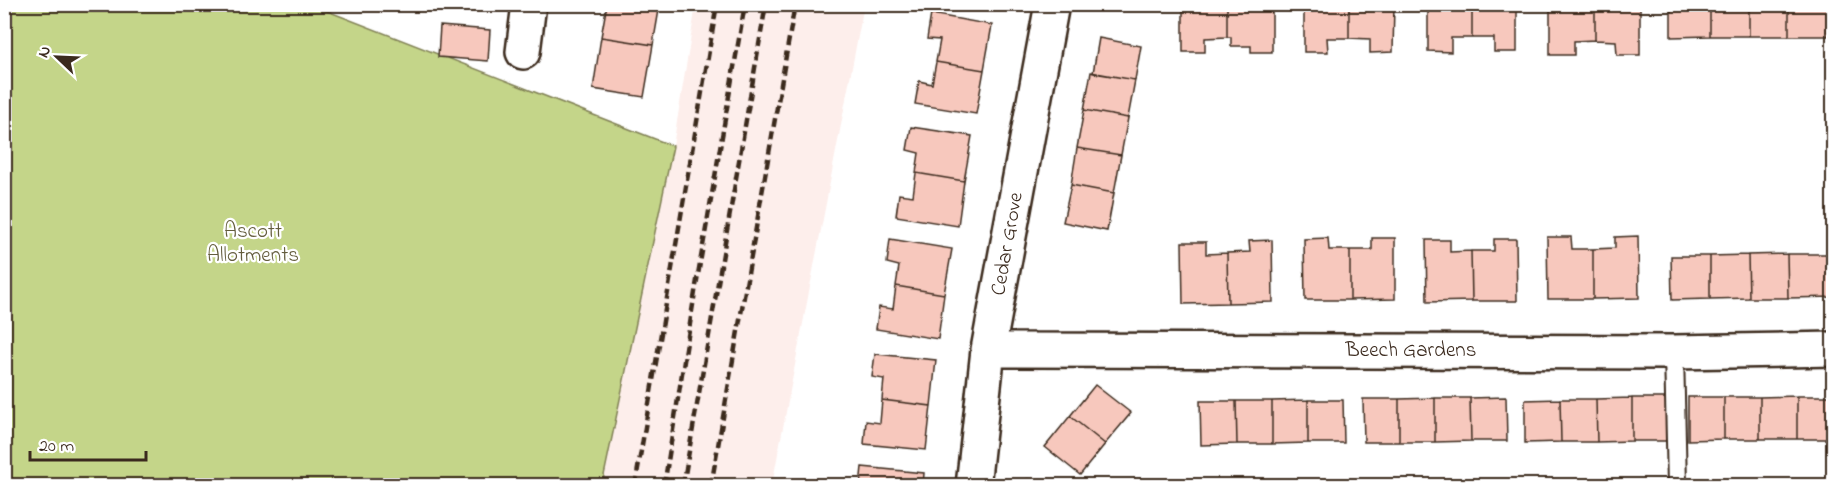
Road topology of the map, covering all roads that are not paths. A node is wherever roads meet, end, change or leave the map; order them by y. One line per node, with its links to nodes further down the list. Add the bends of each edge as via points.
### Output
1 (529, 4): 3 (street)
2 (1052, 4): 5 (street, Cedar Grove)
3 (523, 52)
4 (1833, 349): 6 (street, Beech Gardens)
5 (988, 350): 6 (street, Beech Gardens); 7 (street, Cedar Grove)
6 (1674, 352): 8 (lane)
7 (973, 486)
8 (1677, 486)

